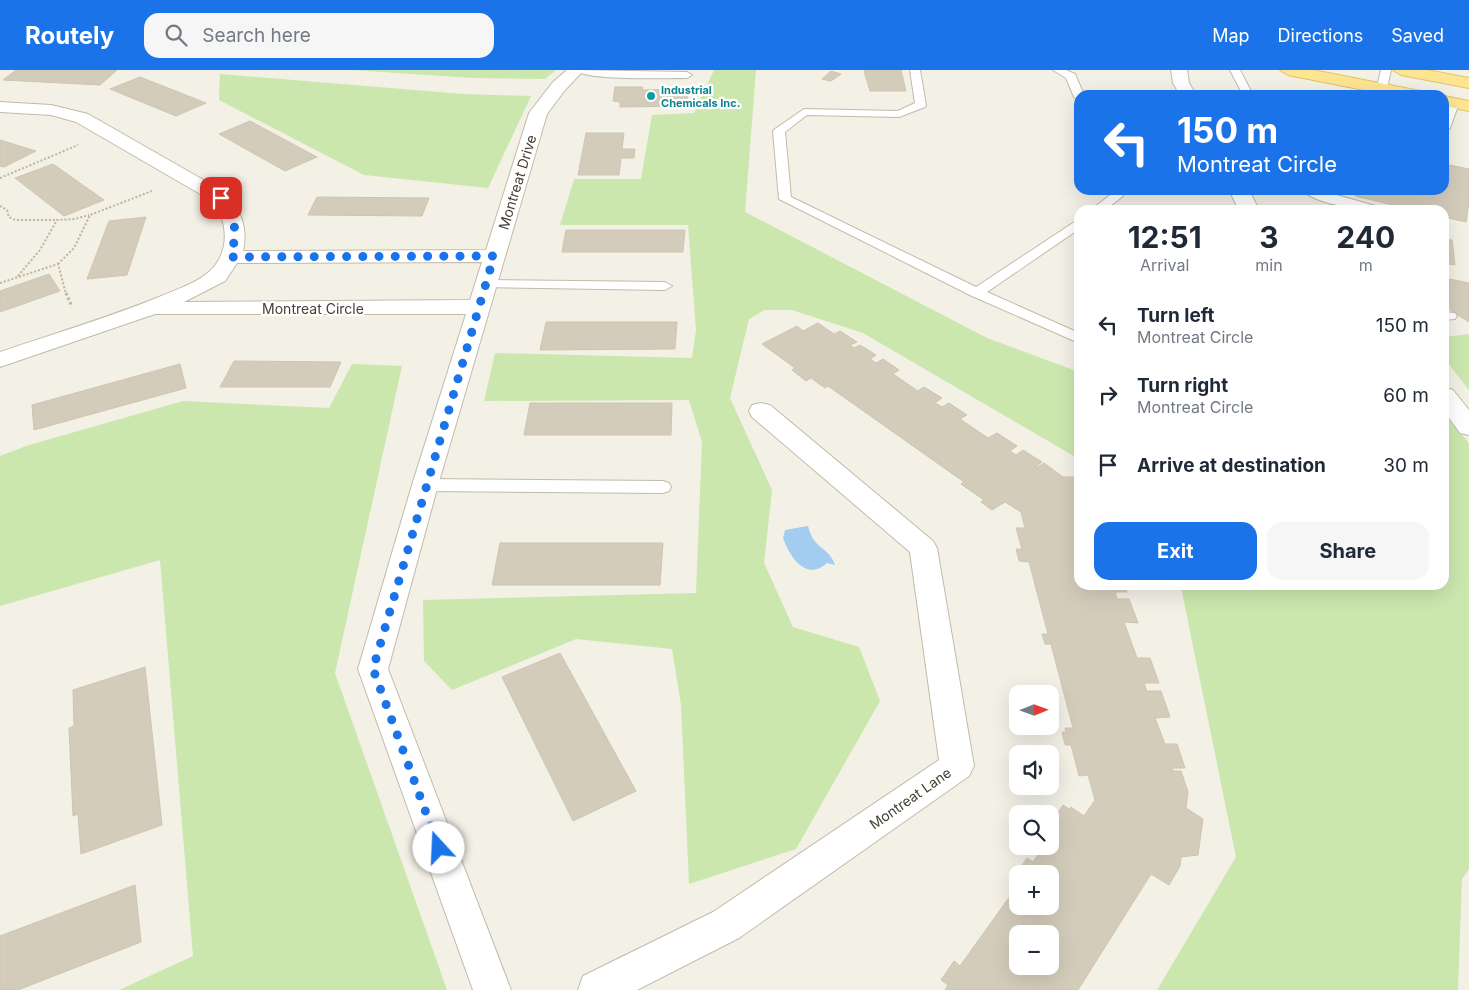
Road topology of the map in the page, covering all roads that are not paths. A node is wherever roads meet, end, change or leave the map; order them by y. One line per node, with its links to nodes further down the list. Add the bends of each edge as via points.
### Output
1 (576, 70): 25 (street, Montreat Drive, via 538,113)
2 (580, 70): 10 (lane, via 609,74)
3 (915, 70): 28 (lane, via 921,105 899,114 804,112 779,131 785,199)
4 (1058, 70): 12 (lane, via 1071,76)
5 (1179, 70): 13 (street)
6 (1235, 70): 14 (lane)
7 (1288, 70): 15 (main road)
8 (1386, 70): 16 (lane)
9 (1400, 70): 11 (main road)
10 (687, 75)
11 (1469, 83)
12 (1076, 90)
13 (1185, 90)
14 (1245, 90)
15 (1370, 90)
16 (1379, 90)
17 (1456, 103): 19 (lane)
18 (0, 107): 26 (street, Montreat Circle, via 51,110 82,118 221,198 233,216 236,236)
19 (1449, 118)
20 (1114, 195): 22 (lane)
21 (1321, 195): 23 (lane)
22 (1103, 205)
23 (1356, 205)
24 (1074, 226): 28 (lane)
25 (494, 256): 26 (street); 29 (street, Montreat Drive)
26 (231, 257): 30 (street, Montreat Circle, via 218,276 188,293)
27 (666, 286): 29 (lane)
28 (977, 293): 31 (lane)
29 (483, 296): 30 (street, Montreat Circle); 36 (street, Montreat Drive)
30 (146, 310): 32 (street, Montreat Circle)
31 (1074, 337)
32 (0, 360)
33 (1449, 401): 35 (street)
34 (762, 411): 39 (street, Montreat Lane, via 923,548 957,766 726,925)
35 (1469, 427)
36 (426, 485): 37 (lane); 38 (street, Montreat Drive, via 373,669)
37 (663, 487)
38 (492, 990)
39 (596, 990)

